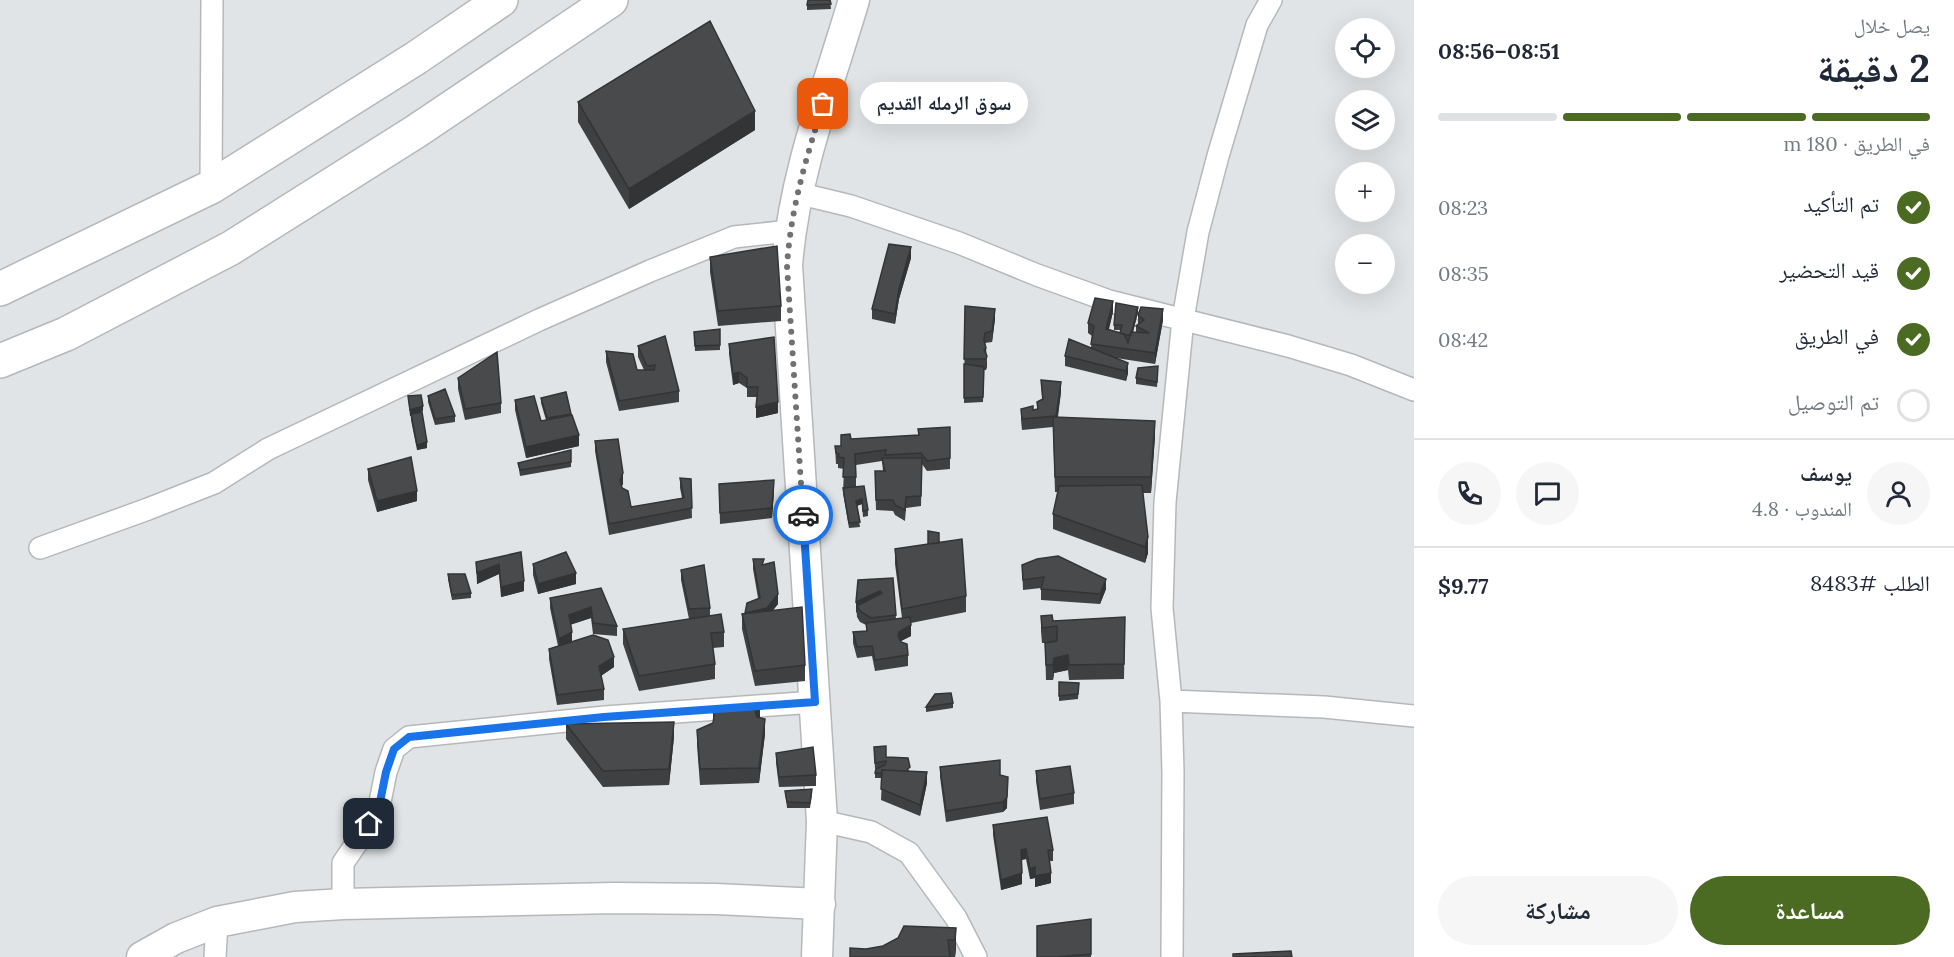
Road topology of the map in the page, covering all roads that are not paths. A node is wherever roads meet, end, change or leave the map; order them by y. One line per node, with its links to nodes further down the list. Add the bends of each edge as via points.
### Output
1 (212, 0): 6 (street)
2 (501, 0): 6 (main road)
3 (611, 0): 11 (main road, via 415,132 231,248 66,334)
4 (854, 0): 7 (street)
5 (1271, 0): 10 (street, via 1257,25 1218,156 1198,232)
6 (211, 187): 9 (main road)
7 (796, 193): 8 (street); 10 (street, via 959,243 1109,301)
8 (789, 231): 13 (street, via 734,237 650,271 268,449 214,483); 15 (street, via 787,266)
9 (0, 289)
10 (1183, 319): 12 (street, via 1351,365); 14 (street, via 1165,514 1162,608)
11 (0, 361)
12 (1414, 390)
13 (40, 548)
14 (1171, 701): 16 (street, via 1324,707); 25 (street)
15 (815, 702): 17 (street); 18 (street, via 604,717 409,737 394,749 378,812 343,863)
16 (1414, 716)
17 (822, 821): 19 (street); 24 (street, via 871,832 909,852 956,918)
18 (343, 904): 19 (street, via 637,898); 20 (street, via 295,907)
19 (820, 904): 23 (street)
20 (217, 922): 21 (street); 22 (street)
21 (141, 957)
22 (215, 957)
23 (817, 957)
24 (976, 957)
25 (1172, 957)

